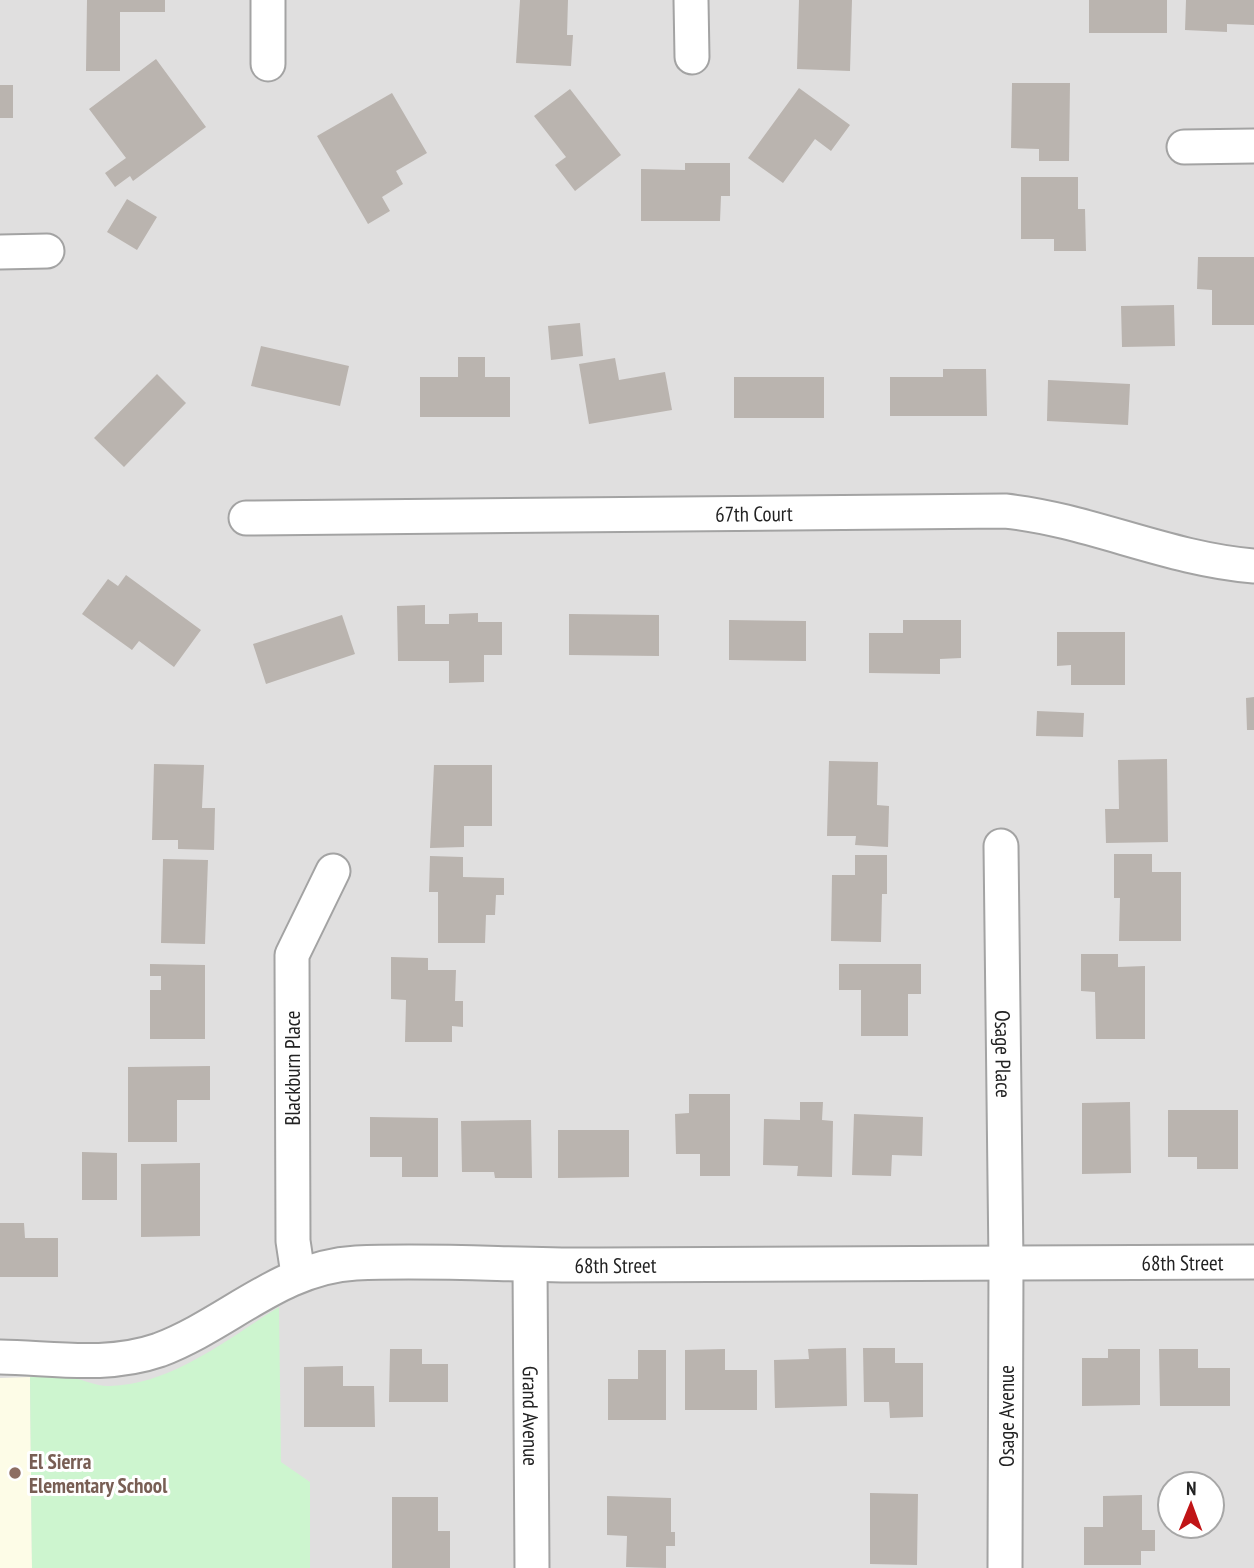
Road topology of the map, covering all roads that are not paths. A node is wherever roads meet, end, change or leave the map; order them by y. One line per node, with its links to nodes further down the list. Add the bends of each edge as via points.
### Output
1 (268, 0): 4 (street)
2 (691, 0): 3 (street)
3 (692, 57)
4 (268, 64)
5 (1254, 146): 6 (street)
6 (1184, 147)
7 (0, 251): 8 (street)
8 (47, 251)
9 (246, 519): 10 (street, 67th Court, via 1005,511 1038,514 1171,553)
10 (1254, 566)
11 (1001, 846): 14 (street, Osage Place)
12 (333, 871): 16 (street, Blackburn Place, via 292,955 293,1241)
13 (1254, 1262): 14 (street, 68th Street)
14 (1006, 1263): 15 (street, 68th Street); 19 (street, Osage Avenue)
15 (530, 1266): 16 (street, 68th Street, via 354,1263); 18 (street, Grand Avenue)
16 (298, 1274): 17 (street, 68th Street, via 190,1337 128,1359 92,1362)
17 (0, 1357)
18 (532, 1568)
19 (1005, 1568)

